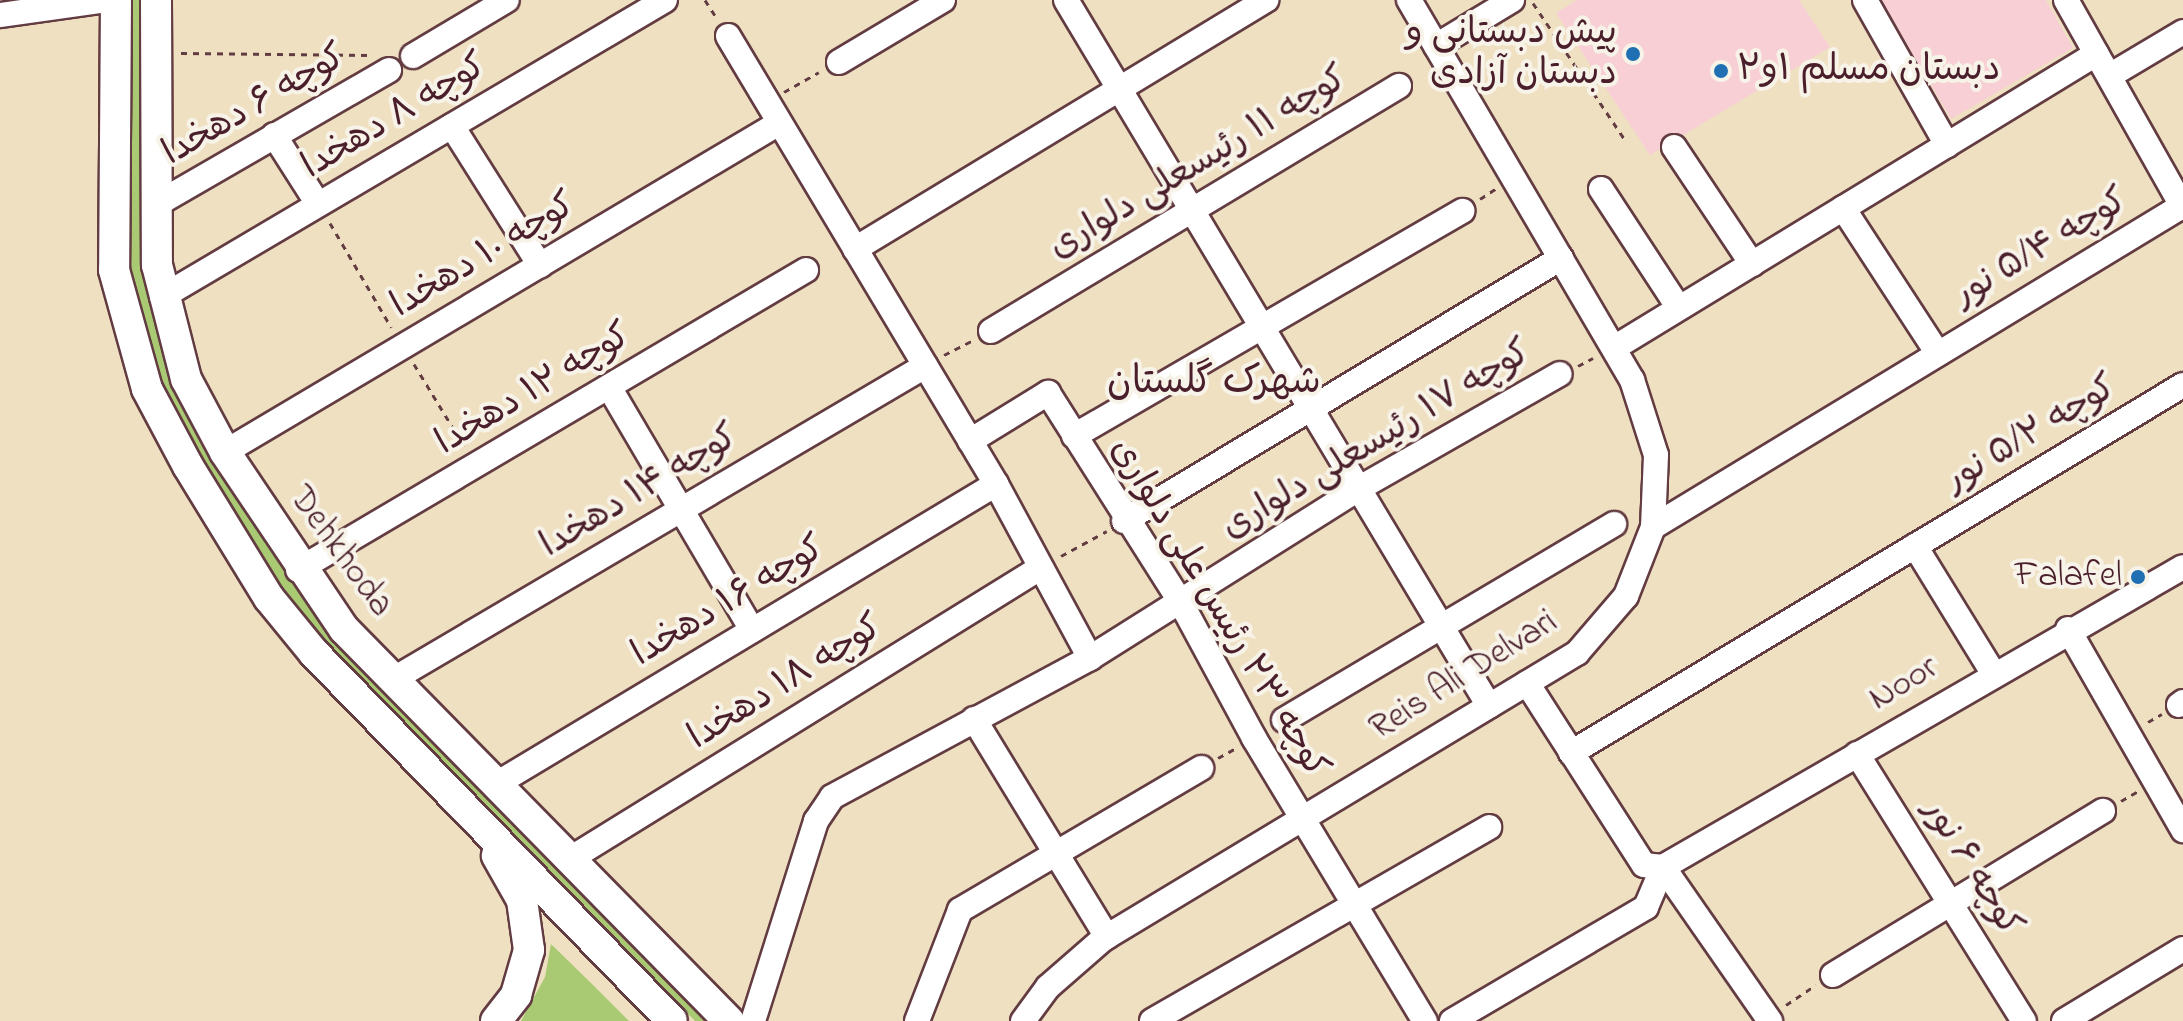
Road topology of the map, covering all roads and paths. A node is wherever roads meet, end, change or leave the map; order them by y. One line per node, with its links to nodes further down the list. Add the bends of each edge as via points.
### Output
1 (107, 0): 14 (street)
2 (116, 0): 92 (main road, via 114,270 147,389 269,598)
3 (156, 0): 19 (main road, Dehkhoda)
4 (507, 0): 21 (street)
5 (665, 0): 29 (street, کوچه ۸ دهخدا)
6 (943, 0): 22 (street)
7 (1066, 0): 26 (street)
8 (1266, 0): 26 (street)
9 (1409, 0): 18 (street, Reis Ali Delvari)
10 (1512, 0): 18 (street)
11 (1531, 0): 31 (path)
12 (1865, 0): 32 (street)
13 (2066, 0): 20 (street)
14 (33, 5): 15 (street)
15 (0, 15)
16 (2183, 32): 24 (street)
17 (728, 36): 27 (street)
18 (1436, 46): 34 (street, Reis Ali Delvari)
19 (156, 53): 21 (path); 36 (main road, Dehkhoda)
20 (2096, 54): 24 (street); 32 (street)
21 (413, 56)
22 (839, 62): 27 (path)
23 (389, 70): 30 (street, کوچه ۶ دهخدا)
24 (2111, 75): 38 (street)
25 (1399, 86): 40 (street, کوچه ۱۱ رئیسعلی دلواری)
26 (1119, 89): 40 (street); 42 (street)
27 (766, 101): 28 (street)
28 (779, 123): 42 (street); 45 (street, کوچه ۱۰ دهخدا)
29 (452, 126): 37 (street, کوچه ۸ دهخدا); 45 (street)
30 (274, 135): 36 (street, کوچه ۶ دهخدا); 37 (street)
31 (1625, 140)
32 (1947, 145): 39 (street)
33 (1674, 147): 44 (street)
34 (1513, 178): 41 (path); 43 (street, Reis Ali Delvari)
35 (1601, 189): 48 (street)
36 (157, 204): 47 (main road, Dehkhoda)
37 (318, 204): 47 (street, کوچه ۸ دهخدا); 51 (path)
38 (2182, 207): 53 (street, کوچه ۵/۴ نور)
39 (1843, 208): 44 (street); 53 (street)
40 (1192, 210): 49 (street); 50 (street, کوچه ۱۱ رئیسعلی دلواری)
41 (1462, 211): 49 (street)
42 (855, 249): 54 (street)
43 (1561, 258): 52 (street, Reis Ali Delvari); 58 (street)
44 (1752, 264): 48 (street)
45 (540, 265): 51 (street, کوچه ۱۰ دهخدا)
46 (806, 270): 57 (street, کوچه ۱۲ دهخدا)
47 (162, 297): 61 (main road, Dehkhoda, via 186,379)
48 (1679, 308): 52 (street)
49 (1261, 327): 58 (street); 59 (street)
50 (991, 331): 54 (path)
51 (403, 346): 61 (street, کوچه ۱۰ دهخدا); 62 (path)
52 (1614, 348): 55 (path, کوچه ۱۷ رئیسعلی دلواری); 68 (street, Reis Ali Delvari, via 1632,380 1656,455)
53 (1938, 354): 68 (street, کوچه ۵/۴ نور)
54 (925, 366): 60 (street); 65 (street, کوچه ۱۴ دهخدا)
55 (1560, 374): 64 (street, کوچه ۱۷ رئیسعلی دلواری)
56 (2183, 385): 69 (street, کوچه ۵/۲ نور)
57 (609, 387): 62 (street, کوچه ۱۲ دهخدا); 65 (street)
58 (1311, 409): 64 (street); 66 (street)
59 (1074, 436): 60 (street, کوچه ۲۳ رئیس علی دلواری, via 1048,393); 66 (street, کوچه ۲۳ رئیس علی دلواری)
60 (970, 441): 63 (street)
61 (225, 452): 72 (main road, Dehkhoda)
62 (476, 467): 72 (street, کوچه ۱۲ دهخدا)
63 (996, 484): 71 (street); 76 (street, کوچه ۱۶ دهخدا)
64 (1358, 489): 73 (street, کوچه ۱۷ رئیسعلی دلواری); 74 (street)
65 (681, 509): 76 (street); 79 (street, کوچه ۱۴ دهخدا)
66 (1124, 521): 71 (path); 73 (street, کوچه ۲۳ رئیس علی دلواری)
67 (1614, 524): 74 (street)
68 (1653, 527): 80 (street, Reis Ali Delvari, via 1626,596 1577,653)
69 (1915, 546): 78 (street); 87 (street, کوچه ۵/۲ نور)
70 (2183, 567): 75 (street, Noor)
71 (1040, 568): 77 (street); 98 (street, کوچه ۱۸ دهخدا)
72 (298, 570): 79 (main road, Dehkhoda)
73 (1180, 601): 77 (street, کوچه ۱۷ رئیسعلی دلواری); 86 (street, کوچه ۲۳ رئیس علی دلواری)
74 (1441, 627): 82 (street); 84 (street)
75 (2068, 629): 78 (street, Noor); 85 (street)
76 (752, 630): 91 (street, کوچه ۱۶ دهخدا)
77 (1090, 658): 83 (street, کوچه ۱۷ رئیسعلی دلواری)
78 (1993, 673): 88 (street, Noor)
79 (392, 680): 91 (main road, Dehkhoda)
80 (1527, 683): 82 (street, Reis Ali Delvari); 87 (street)
81 (2181, 704): 85 (path)
82 (1489, 706): 94 (street, Reis Ali Delvari)
83 (974, 719): 97 (street); 109 (street, کوچه ۱۷ رئیسعلی دلواری, via 832,797 816,821)
84 (1284, 720)
85 (2127, 734): 90 (street)
86 (1254, 738): 89 (path); 94 (street, کوچه ۲۳ رئیس علی دلواری)
87 (1571, 753): 99 (street, via 1644,865)
88 (1857, 754): 99 (street, Noor); 100 (street, کوچه ۶ نور)
89 (1201, 768): 97 (street)
90 (2155, 782): 93 (path); 96 (street)
91 (498, 783): 98 (main road, Dehkhoda)
92 (460, 801): 106 (main road, via 508,872 527,919 525,973); 107 (main road)
93 (2103, 811): 100 (street)
94 (1302, 819): 101 (street, کوچه ۲۳ رئیس علی دلواری); 102 (street, Reis Ali Delvari)
95 (1489, 827): 101 (street)
96 (2183, 830)
97 (1055, 854): 102 (street); 110 (street, via 960,910)
98 (570, 859): 108 (main road, Dehkhoda)
99 (1663, 867): 105 (street); 114 (street, via 1646,907)
100 (1949, 902): 104 (street); 115 (street, کوچه ۶ نور)
101 (1354, 905): 112 (street); 113 (street, کوچه ۲۳ رئیس علی دلواری)
102 (1107, 937): 111 (street, Reis Ali Delvari, via 1048,987)
103 (2183, 949): 116 (street)
104 (1833, 975): 105 (path)
105 (1766, 1020)
106 (496, 1021)
107 (672, 1021)
108 (729, 1021)
109 (753, 1021)
110 (917, 1021)
111 (1023, 1021)
112 (1152, 1021)
113 (1425, 1021)
114 (1452, 1021)
115 (2024, 1021)
116 (2064, 1021)

